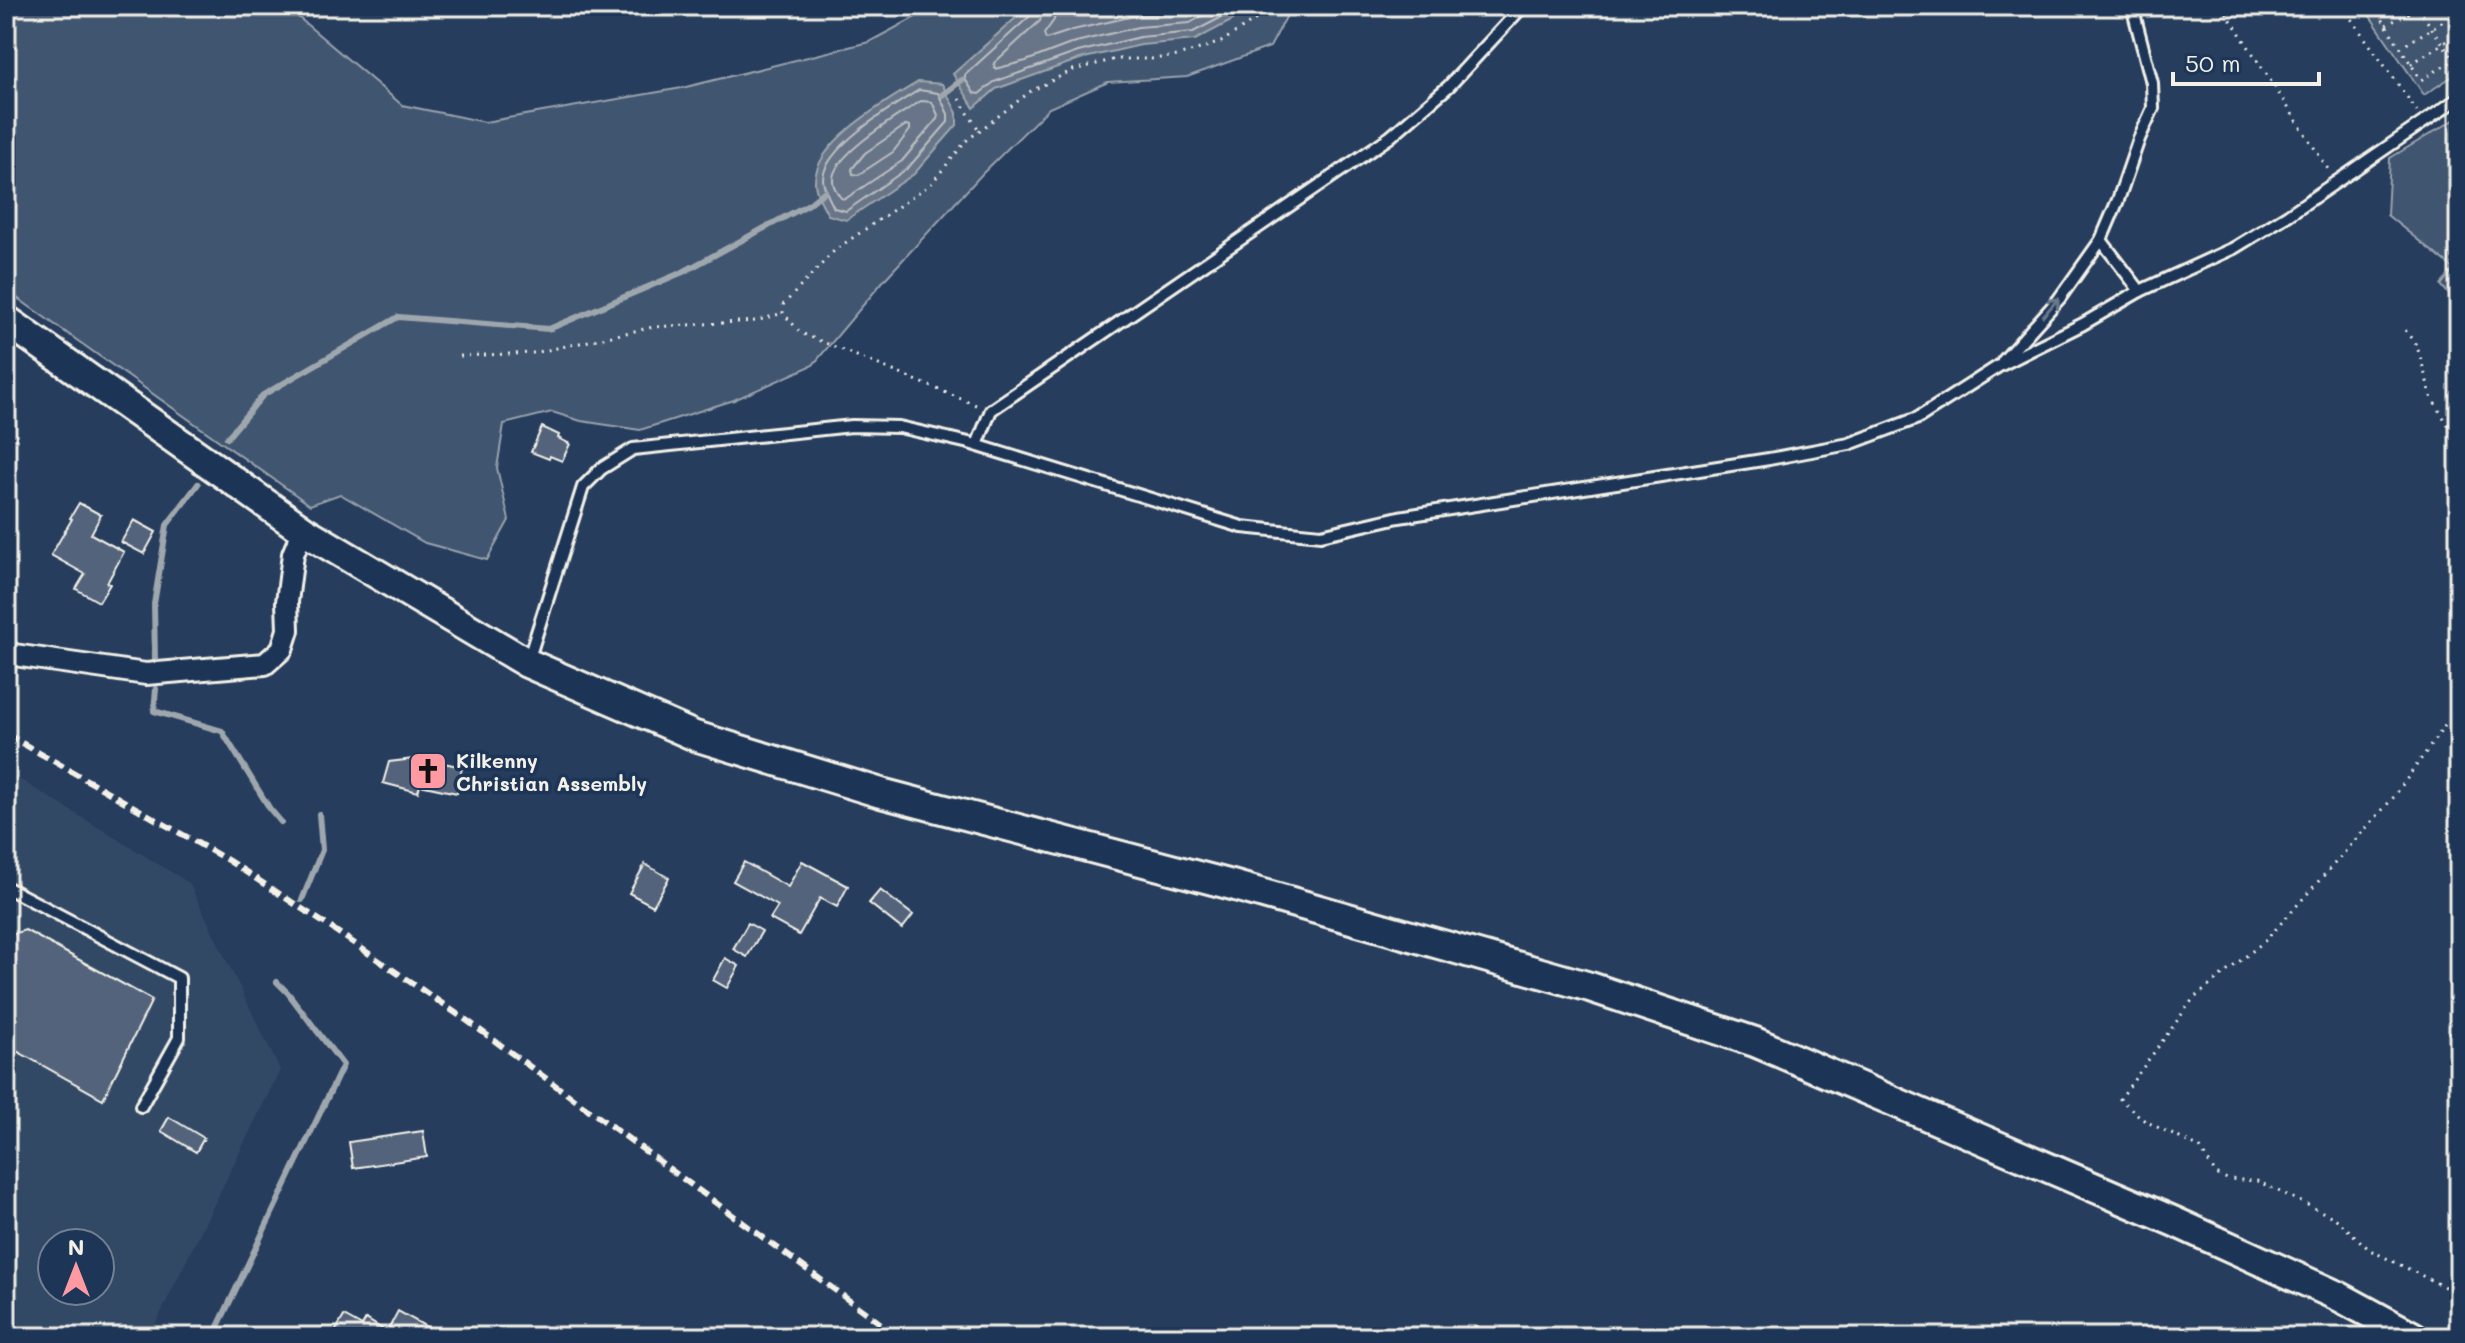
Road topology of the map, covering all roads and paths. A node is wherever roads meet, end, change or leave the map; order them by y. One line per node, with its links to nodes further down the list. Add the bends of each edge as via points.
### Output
1 (1270, 6): 20 (path, via 1221,42 1178,56 1116,59 1073,70 1031,91)
2 (1523, 6): 29 (lane, via 1449,86 1390,137)
3 (2132, 6): 22 (lane, via 2152,83 2153,108)
4 (2222, 6): 21 (path)
5 (2342, 6): 19 (path)
6 (2374, 6): 9 (path)
7 (2420, 7): 9 (path); 10 (path)
8 (2458, 9): 10 (path)
9 (2386, 25): 13 (path)
10 (2431, 29): 12 (path); 13 (path)
11 (2459, 33): 12 (path)
12 (2442, 44): 15 (path); 16 (path)
13 (2400, 48): 16 (path)
14 (2459, 57): 15 (path)
15 (2454, 60): 16 (path, via 2421,80)
16 (2411, 64)
17 (2459, 98): 19 (lane)
18 (959, 99): 20 (path)
19 (2424, 121): 21 (lane)
20 (979, 130): 24 (path, via 931,184 835,250 783,305)
21 (2337, 182): 23 (lane, via 2234,248)
22 (2101, 240): 23 (lane); 28 (lane, one-way to 22, via 2059,299)
23 (2140, 291): 28 (lane)
24 (783, 313): 27 (path, via 756,321 653,327 534,353); 29 (path, via 801,333)
25 (6, 320): 32 (main road)
26 (2405, 330): 30 (path, via 2417,346 2432,399)
27 (460, 356)
28 (1999, 366): 31 (lane, via 1918,418 1849,444 1399,517 1321,535 1242,527)
29 (991, 410): 31 (lane)
30 (2459, 442)
31 (977, 445): 34 (lane, via 899,427 852,426 633,449 583,487)
32 (303, 530): 33 (street, via 293,554 288,630 282,649 265,664 146,674); 34 (main road)
33 (6, 651)
34 (527, 663): 39 (main road, via 695,736 881,793 1575,982 1755,1042 2175,1222)
35 (2459, 706): 38 (path, via 2393,798 2266,940 2193,999 2120,1099 2145,1121 2200,1148 2216,1174 2257,1181 2335,1218 2370,1250)
36 (6, 887): 37 (lane, via 179,978 179,1038)
37 (141, 1106)
38 (2459, 1294)
39 (2414, 1337)

